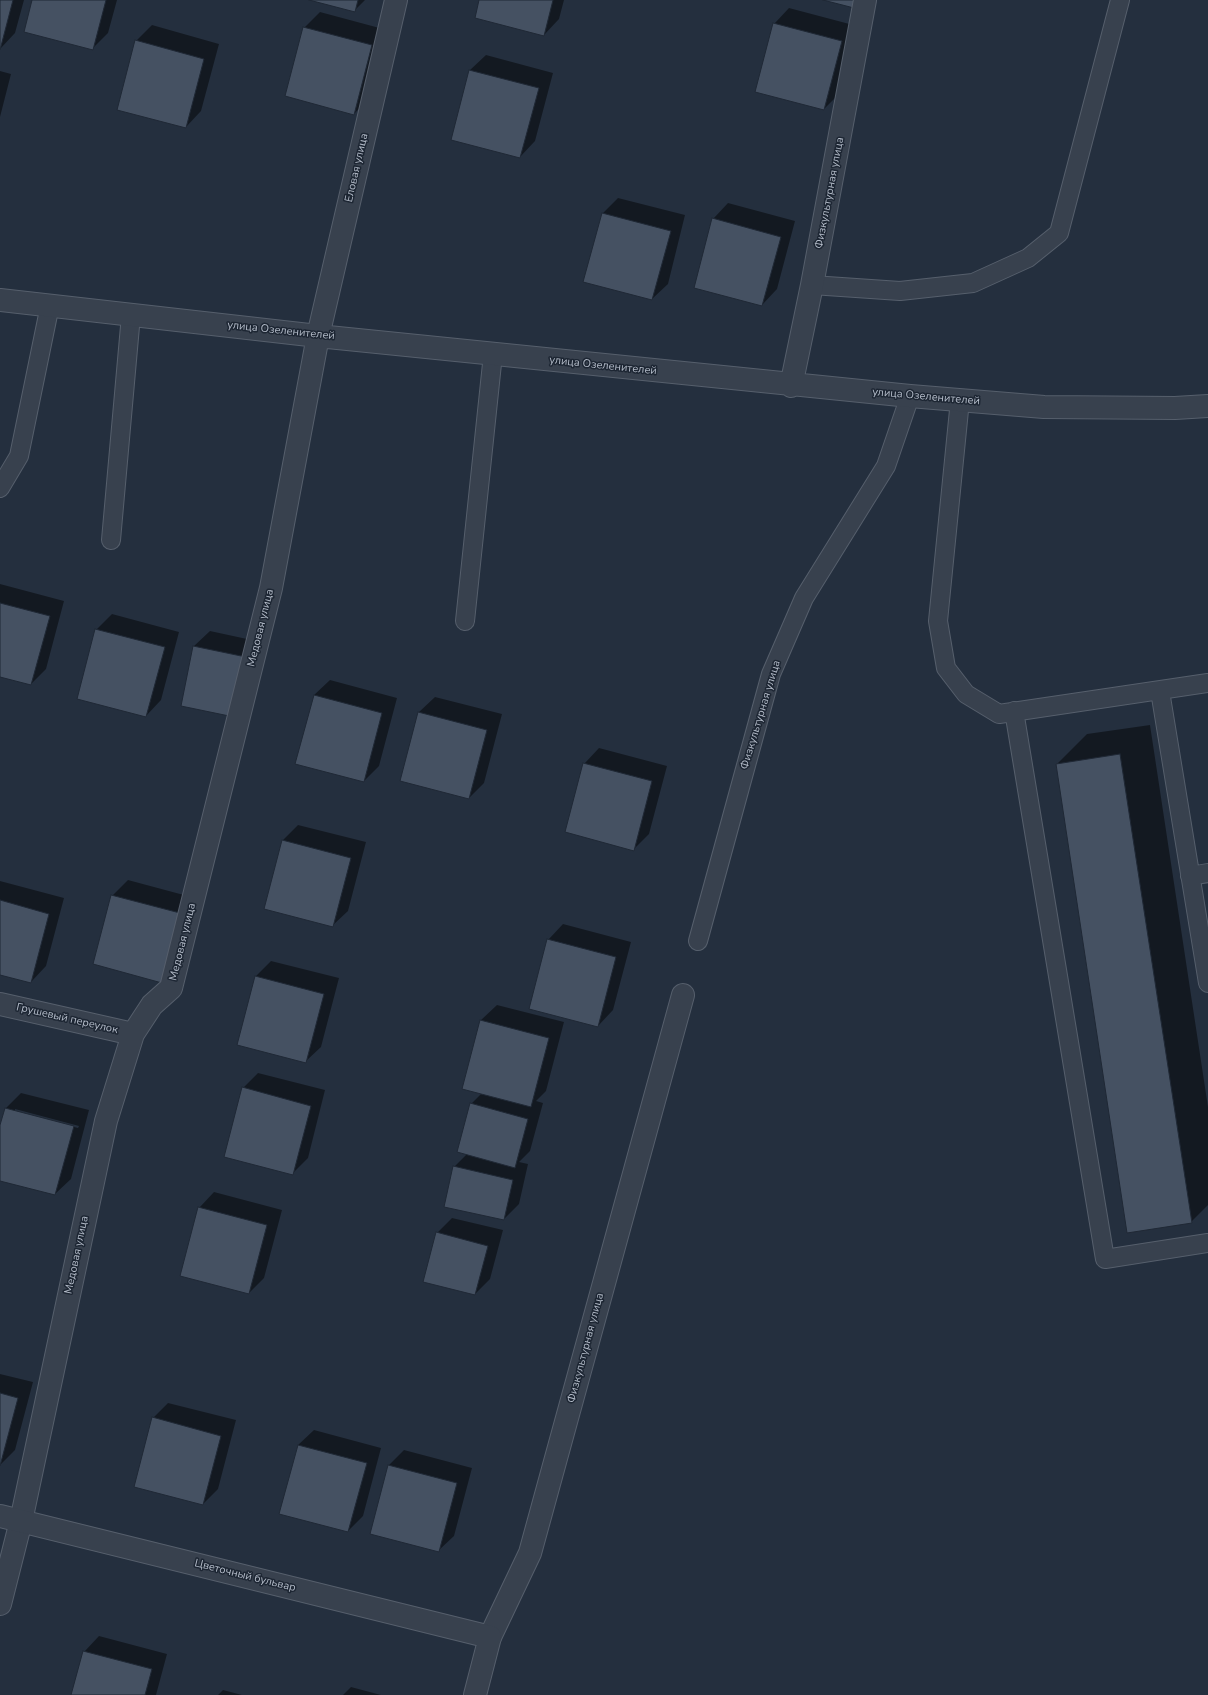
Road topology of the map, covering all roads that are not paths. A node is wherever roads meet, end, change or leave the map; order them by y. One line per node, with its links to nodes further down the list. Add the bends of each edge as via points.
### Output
1 (396, 0): 8 (street, Еловая улица)
2 (865, 0): 4 (street, Физкультурная улица)
3 (1120, 0): 4 (lane, via 1059,233 1028,258 973,283 900,291)
4 (812, 286): 10 (street, Физкультурная улица)
5 (0, 300): 6 (street, улица Озеленителей)
6 (50, 306): 7 (street, улица Озеленителей); 14 (lane, via 19,456)
7 (131, 315): 8 (street, улица Озеленителей); 15 (lane)
8 (318, 336): 9 (street, улица Озеленителей); 26 (street, Медовая улица, via 271,588 171,988 152,1005)
9 (492, 354): 10 (street, улица Озеленителей); 16 (lane)
10 (791, 386): 11 (street, улица Озеленителей)
11 (910, 396): 12 (street, улица Озеленителей); 22 (lane, Физкультурная улица, via 886,466 804,598 771,674)
12 (960, 400): 13 (street, улица Озеленителей, via 1044,407); 19 (lane, via 938,621 946,668 966,694 999,714)
13 (1208, 406)
14 (0, 488)
15 (111, 540)
16 (465, 621)
17 (1208, 684): 18 (lane)
18 (1160, 690): 19 (lane); 21 (lane)
19 (1014, 711): 27 (lane, via 1105,1259)
20 (1208, 873): 21 (lane)
21 (1190, 876): 23 (lane)
22 (698, 941)
23 (1208, 983)
24 (683, 995): 31 (street, Физкультурная улица, via 530,1553)
25 (0, 1004): 26 (street, Грушевый переулок)
26 (133, 1034): 29 (street, Медовая улица, via 106,1121)
27 (1208, 1243)
28 (0, 1516): 29 (street, Цветочный бульвар)
29 (21, 1521): 30 (street, Медовая улица); 31 (street, Цветочный бульвар)
30 (0, 1604)
31 (490, 1637): 32 (street, Физкультурная улица)
32 (475, 1695)

